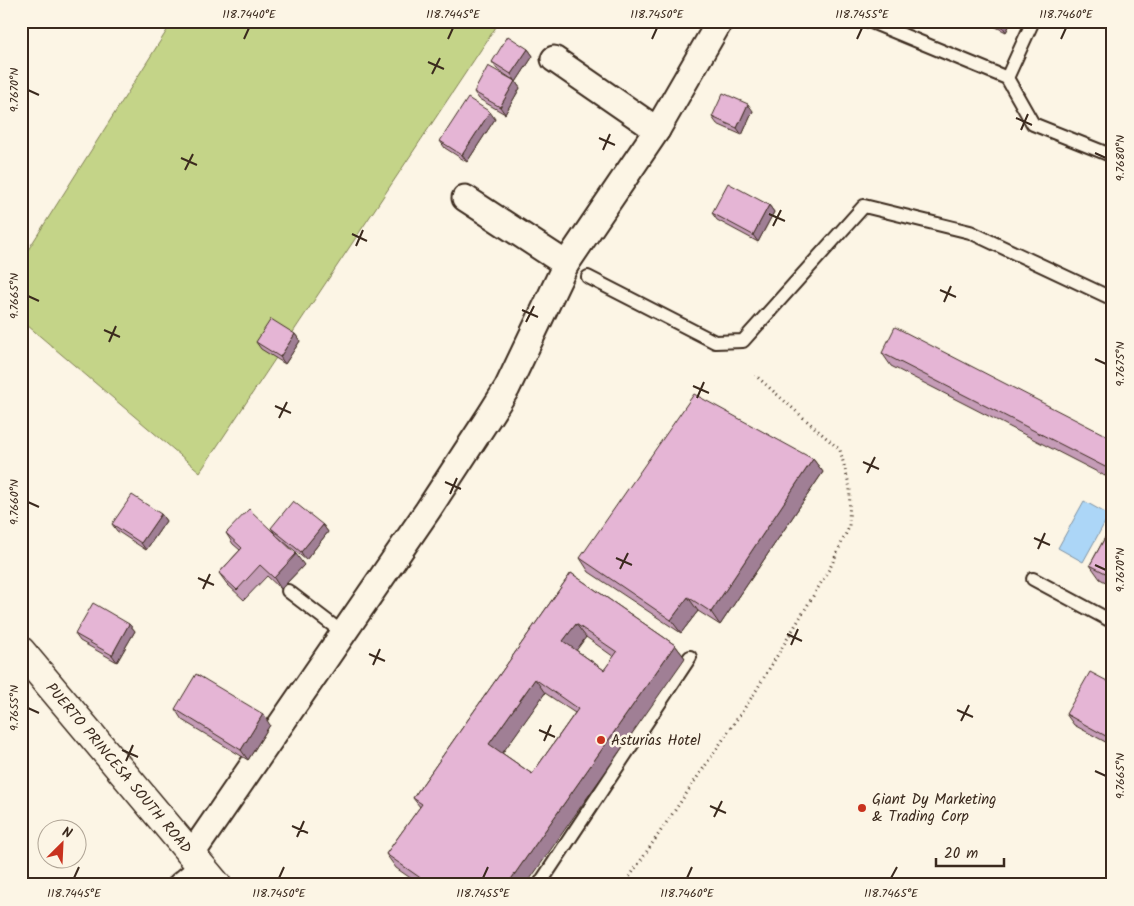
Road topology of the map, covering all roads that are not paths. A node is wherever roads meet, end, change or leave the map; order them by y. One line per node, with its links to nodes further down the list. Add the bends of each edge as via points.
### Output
1 (720, 21): 6 (street)
2 (869, 21): 5 (lane)
3 (1033, 21): 5 (lane)
4 (554, 59): 6 (street)
5 (1007, 78): 7 (lane, via 1033,124)
6 (657, 130): 9 (street)
7 (1113, 156)
8 (465, 198): 9 (street)
9 (566, 264): 15 (street, via 507,388)
10 (588, 277): 11 (lane, via 715,342 743,341 864,206 970,232)
11 (1113, 299)
12 (1033, 579): 14 (lane)
13 (288, 591): 15 (lane)
14 (1113, 622)
15 (343, 633): 18 (street)
16 (21, 651): 18 (main road, PUERTO PRINCESA SOUTH ROAD)
17 (690, 657): 20 (lane)
18 (203, 869): 19 (street)
19 (181, 885)
20 (539, 885)

